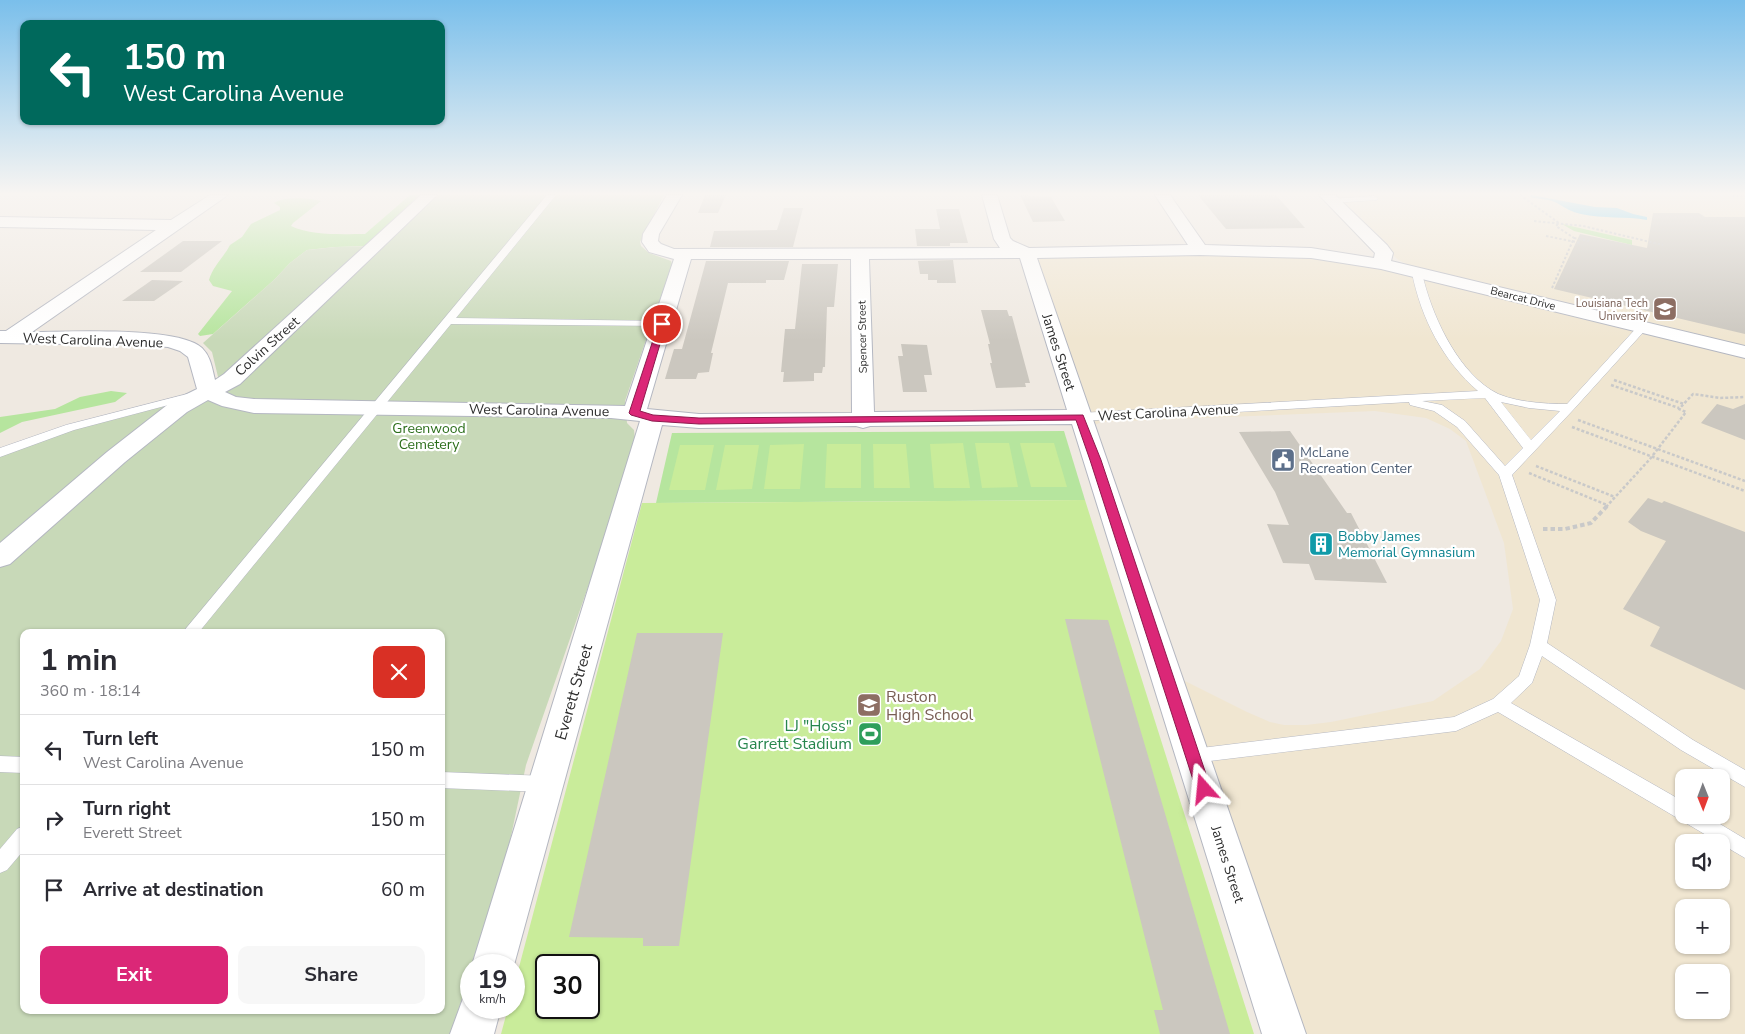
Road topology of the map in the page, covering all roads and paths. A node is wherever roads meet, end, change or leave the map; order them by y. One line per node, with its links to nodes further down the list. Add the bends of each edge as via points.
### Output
1 (146, 243): 21 (street)
2 (378, 243): 25 (street, Colvin Street, via 232,379)
3 (513, 243): 18 (lane)
4 (651, 243): 13 (street, via 663,252)
5 (1006, 243): 12 (street)
6 (1195, 243): 11 (street)
7 (1375, 243): 15 (street, via 1384,253)
8 (1572, 243): 17 (path)
9 (1655, 243): 10 (path)
10 (1662, 245)
11 (1200, 250): 12 (street, Bearcat Drive); 15 (street, Bearcat Drive, via 1287,251)
12 (1027, 253): 14 (street, Bearcat Drive); 34 (street, James Street)
13 (684, 254): 14 (street, Bearcat Drive); 19 (street, Everett Street)
14 (860, 254): 35 (street, Spencer Street)
15 (1381, 264): 16 (street, Bearcat Drive)
16 (1417, 273): 20 (street, Bearcat Drive); 26 (lane, via 1426,309 1438,333 1461,366)
17 (1552, 289)
18 (450, 321): 19 (lane); 30 (lane)
19 (662, 324): 33 (street, Everett Street)
20 (1643, 327): 22 (street, Bearcat Drive); 32 (lane)
21 (5, 337): 25 (street, West Carolina Avenue, via 146,339 184,345 194,350)
22 (1745, 352)
23 (1612, 379): 29 (path)
24 (1608, 384): 31 (path)
25 (208, 390): 30 (street, West Carolina Avenue, via 237,404 254,406); 39 (lane, via 75,426); 49 (street, Colvin Street, via 179,406)
26 (1489, 394): 28 (lane, West Carolina Avenue); 32 (lane, West Carolina Avenue, via 1512,402); 37 (lane)
27 (1745, 397): 29 (path, via 1693,394)
28 (1393, 399): 34 (lane, West Carolina Avenue); 43 (lane, via 1438,408 1461,424)
29 (1684, 404): 31 (path)
30 (377, 408): 33 (street, West Carolina Avenue); 50 (lane)
31 (1679, 408): 38 (path, via 1686,412)
32 (1573, 413): 37 (lane); 38 (path)
33 (643, 415): 35 (street, West Carolina Avenue, via 699,421); 58 (street, Everett Street)
34 (1080, 417): 35 (street, West Carolina Avenue); 53 (street, James Street)
35 (863, 420)
36 (1569, 426): 40 (path)
37 (1530, 448): 43 (lane)
38 (1658, 449): 40 (path); 44 (path)
39 (0, 453)
40 (1652, 457): 45 (path); 46 (path)
41 (1532, 465): 46 (path)
42 (1526, 472): 47 (path)
43 (1505, 474): 48 (lane)
44 (1745, 481)
45 (1745, 491)
46 (1615, 497): 47 (path)
47 (1607, 505): 48 (path, via 1591,523 1565,529)
48 (1524, 529): 51 (lane, via 1548,600)
49 (0, 558)
50 (193, 629)
51 (1538, 645): 52 (lane, via 1526,679); 56 (lane, via 1687,745)
52 (1499, 704): 53 (lane, via 1456,724); 59 (lane)
53 (1193, 756): 67 (street, James Street)
54 (0, 764): 55 (lane)
55 (20, 765)
56 (1745, 779)
57 (445, 780): 58 (lane)
58 (546, 784): 64 (street, Everett Street)
59 (1675, 807)
60 (1703, 824): 62 (lane)
61 (20, 840): 63 (lane)
62 (1745, 849)
63 (0, 864)
64 (496, 954)
65 (477, 1019): 66 (street)
66 (472, 1034)
67 (1284, 1034)

